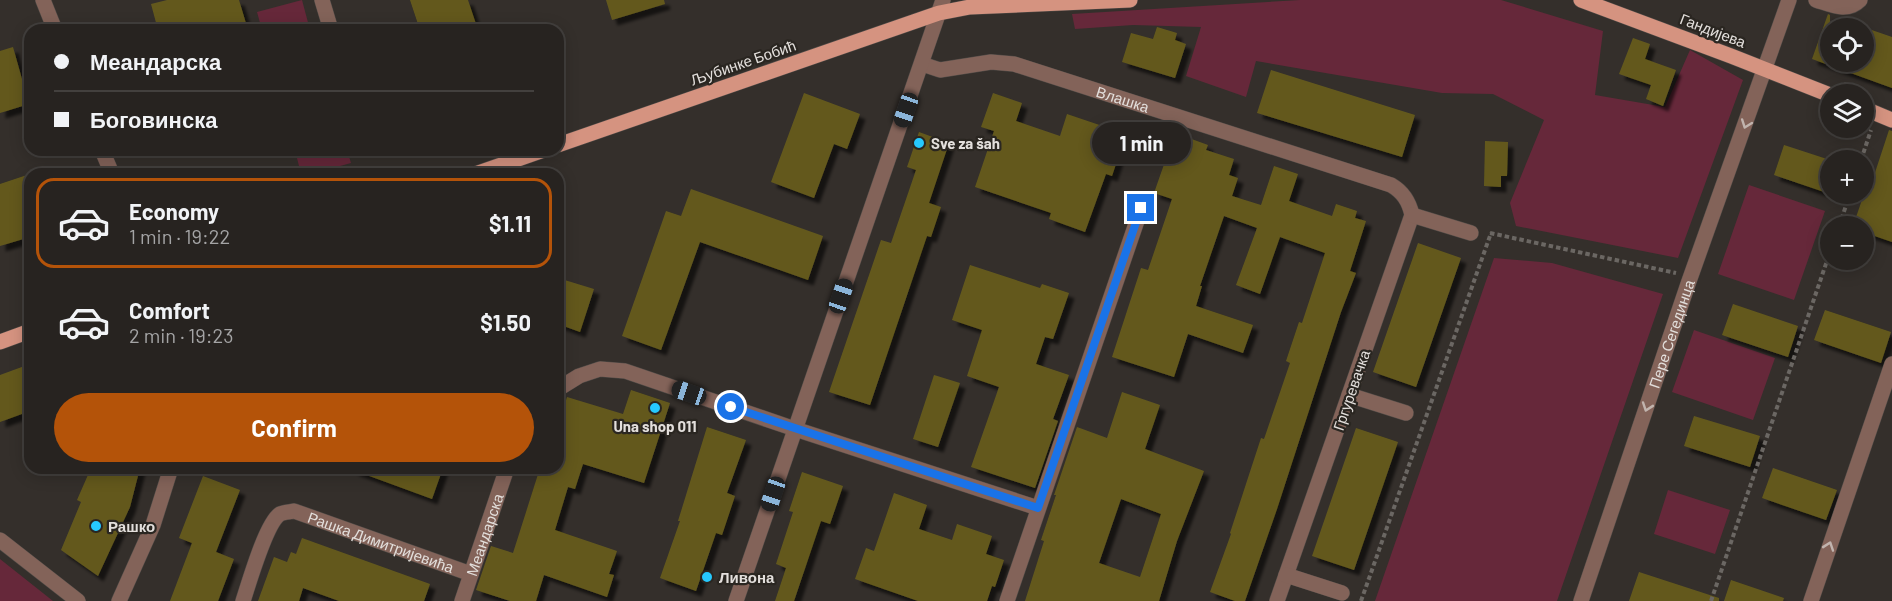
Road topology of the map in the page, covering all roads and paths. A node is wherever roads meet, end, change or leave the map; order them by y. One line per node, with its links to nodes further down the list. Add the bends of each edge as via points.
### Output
1 (43, 0): 10 (street)
2 (322, 0): 11 (street)
3 (1130, 0): 8 (main road)
4 (1581, 0): 13 (main road, Гандијева)
5 (1789, 0): 13 (street, Пере Сегединца)
6 (1816, 0): 7 (street, via 1846,8)
7 (1860, 0)
8 (1018, 2): 9 (main road)
9 (941, 6): 12 (street); 17 (main road, Љубинке Бобић)
10 (53, 24)
11 (329, 24)
12 (922, 64): 21 (street, Влашка, via 940,70 991,62 1014,64 1391,185 1406,197); 32 (street)
13 (1766, 69): 14 (main road, Гандијева); 25 (street, Пере Сегединца, one-way to 25)
14 (1820, 91)
15 (1874, 113): 16 (main road)
16 (1892, 120)
17 (564, 143)
18 (527, 156): 19 (main road)
19 (492, 168)
20 (1141, 208): 35 (street)
21 (1412, 215): 23 (street); 30 (street, Гргуревачка)
22 (1491, 232): 23 (path); 25 (path); 47 (path)
23 (1471, 233)
24 (1824, 270): 49 (path)
25 (1691, 276): 48 (street, Пере Сегединца, one-way to 48)
26 (24, 333): 27 (main road)
27 (0, 342)
28 (1892, 364): 50 (street, one-way to 28)
29 (564, 385): 32 (street, via 579,375 600,369 625,370)
30 (1349, 395): 31 (street); 38 (street, Гргуревачка)
31 (1407, 413)
32 (795, 429): 35 (street); 44 (street)
33 (169, 474): 41 (street, via 153,525)
34 (505, 474): 37 (street, Меандарска)
35 (1038, 508): 45 (street)
36 (0, 540): 40 (street)
37 (471, 574): 42 (street, Рашка Димитријевића, via 294,511 281,514 272,522); 43 (street, Меандарска)
38 (1286, 575): 39 (street); 46 (street, Гргуревачка)
39 (1342, 593)
40 (78, 601)
41 (119, 601)
42 (243, 601)
43 (462, 601)
44 (736, 601)
45 (1007, 601)
46 (1277, 601)
47 (1361, 601)
48 (1581, 601)
49 (1711, 601)
50 (1811, 601)

